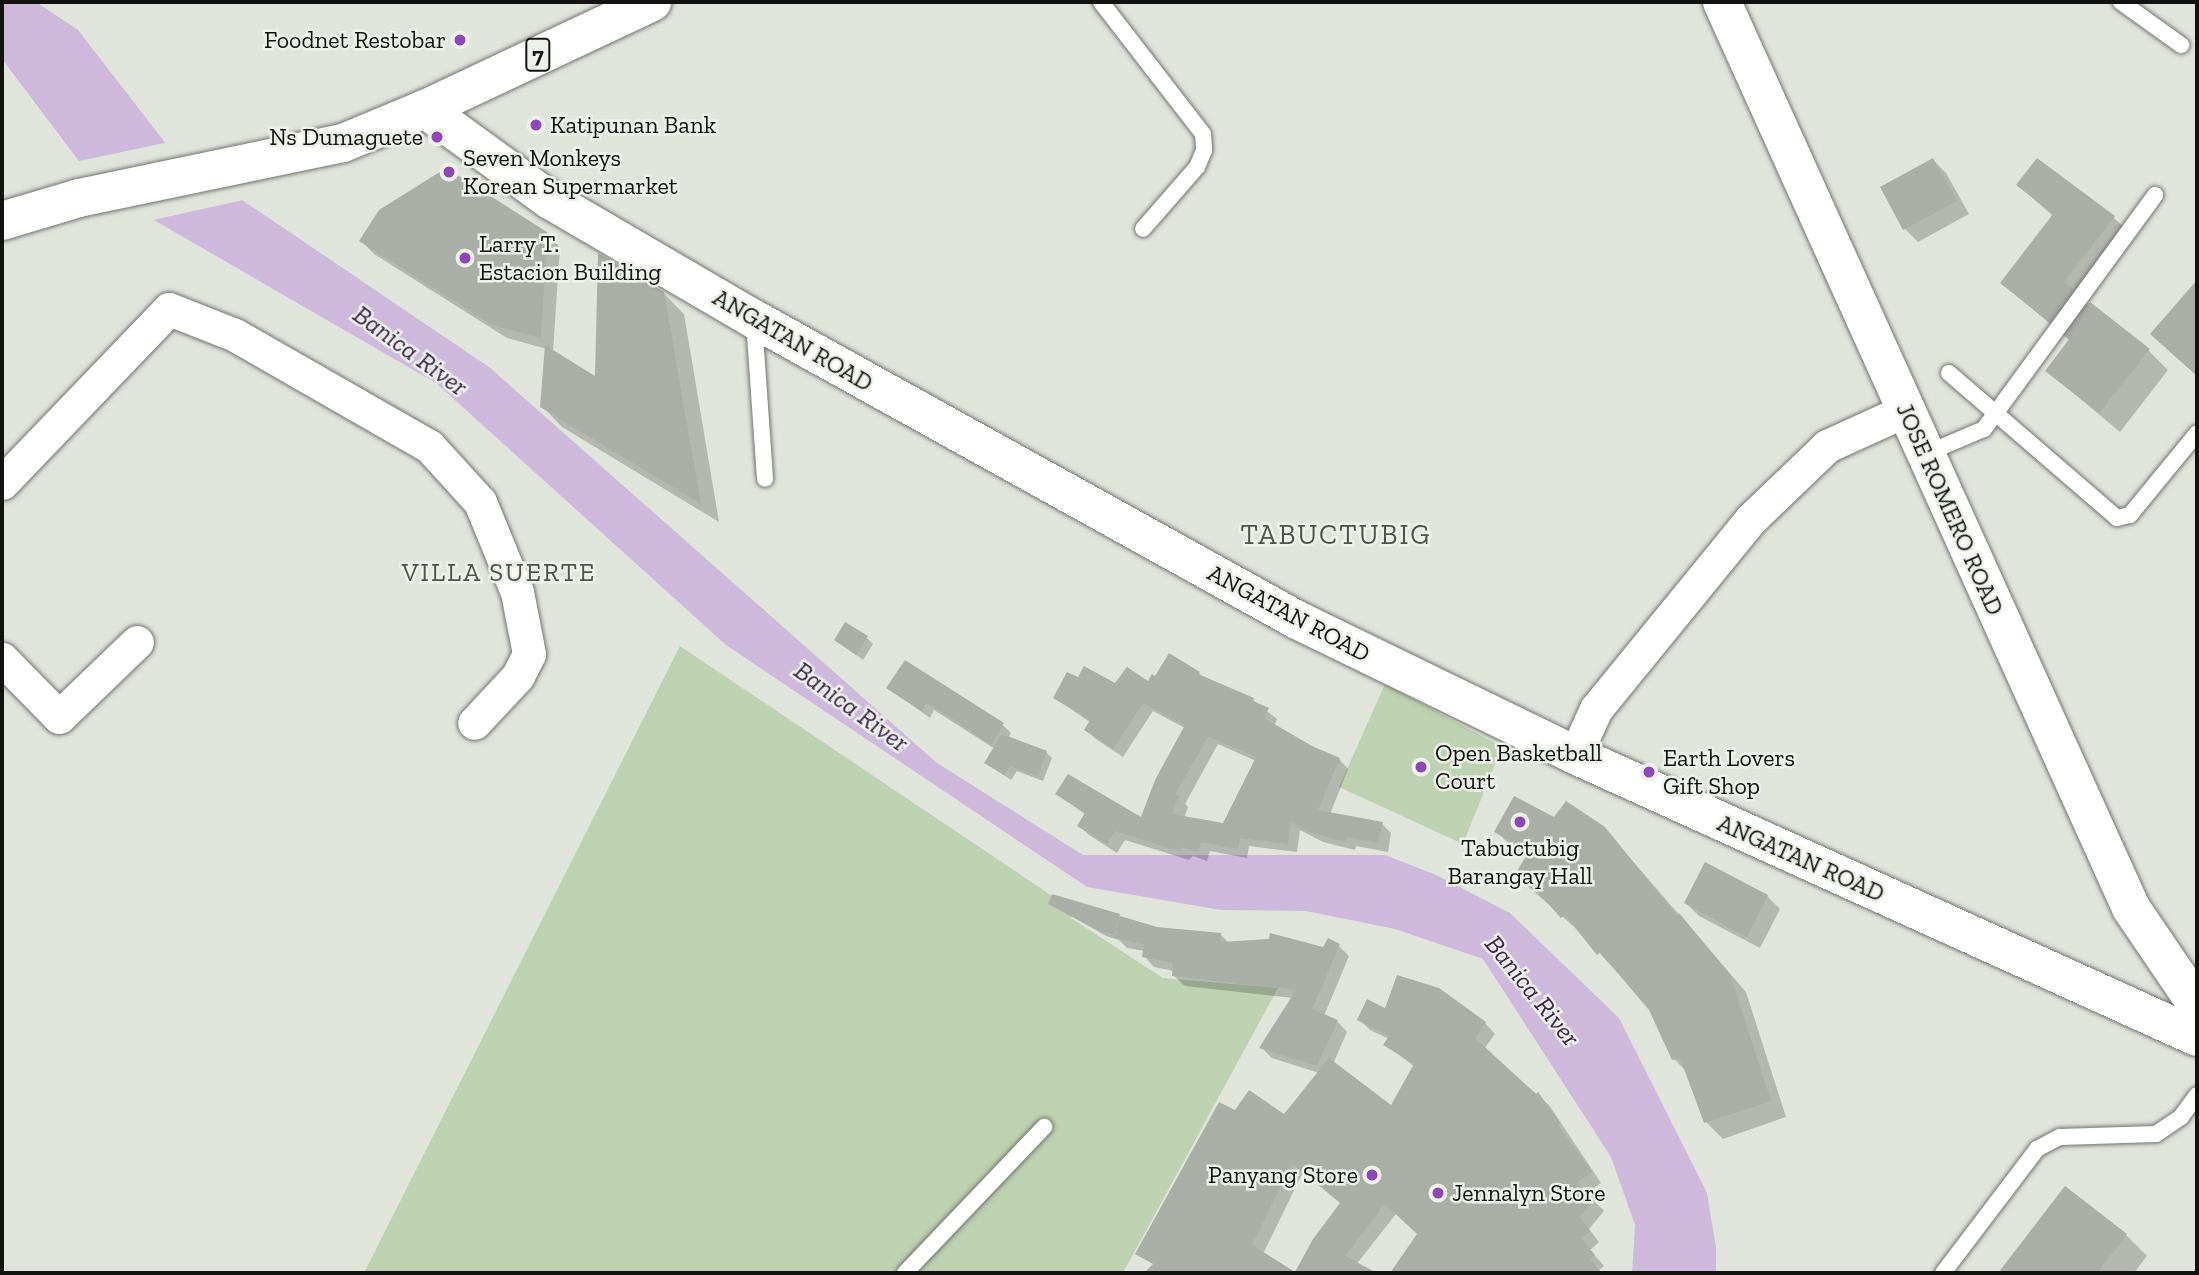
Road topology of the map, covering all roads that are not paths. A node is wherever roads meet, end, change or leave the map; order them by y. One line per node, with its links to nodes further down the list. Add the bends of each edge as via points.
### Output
1 (652, 2): 6 (main road, 7)
2 (1101, 2): 9 (lane, via 1203,134 1204,150 1197,167)
3 (1722, 2): 12 (main road, JOSE ROMERO ROAD)
4 (2122, 2): 5 (lane)
5 (2181, 44)
6 (425, 109): 8 (main road, 7, via 343,143 79,198); 10 (main road, ANGATAN ROAD, via 550,200)
7 (2155, 195): 13 (lane)
8 (2, 221)
9 (1143, 229)
10 (754, 318): 16 (lane); 21 (main road, ANGATAN ROAD, via 1297,620)
11 (1948, 373): 13 (lane)
12 (1906, 410): 15 (main road, JOSE ROMERO ROAD); 21 (street, via 1827,446 1751,519 1596,709)
13 (1996, 416): 14 (lane, via 2117,518 2130,515); 15 (lane, via 1984,429)
14 (2197, 433)
15 (1925, 454): 22 (main road, JOSE ROMERO ROAD, via 2131,908)
16 (765, 479)
17 (2, 484): 20 (street, via 169,309 235,335 429,446 480,502 517,592 529,654 518,677)
18 (137, 642): 19 (street, via 59,718)
19 (2, 659)
20 (474, 723)
21 (1575, 755): 23 (main road, ANGATAN ROAD)
22 (2197, 1005)
23 (2197, 1037)
24 (2197, 1095): 27 (lane, via 2181,1117 2156,1133 2060,1137 2037,1149)
25 (1044, 1127): 26 (lane)
26 (905, 1273)
27 (1943, 1273)

